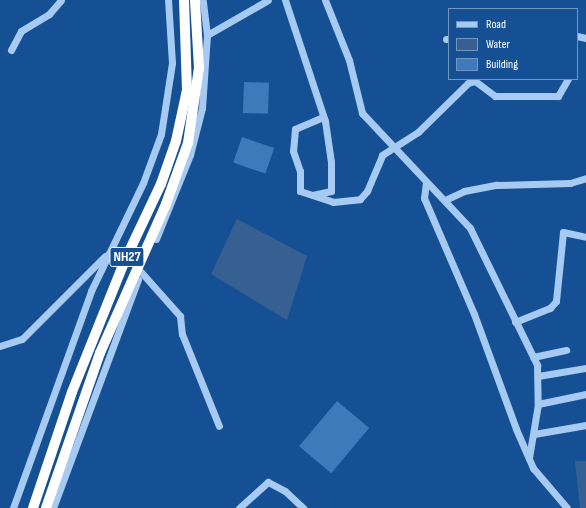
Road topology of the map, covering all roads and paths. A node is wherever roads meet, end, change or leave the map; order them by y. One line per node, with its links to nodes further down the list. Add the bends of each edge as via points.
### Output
1 (61, 0): 10 (street, via 49,14 21,31)
2 (168, 0): 20 (street, via 172,63 161,134 143,183)
3 (184, 0): 21 (highway, NH27, via 188,62 180,124 161,184)
4 (195, 0): 37 (highway, NH27, via 199,68 188,143 166,204 97,360)
5 (203, 0): 9 (street)
6 (268, 0): 9 (street)
7 (285, 0): 13 (street)
8 (325, 0): 14 (street, via 349,60 362,113)
9 (207, 35): 22 (street, via 202,108 190,154)
10 (11, 50)
11 (476, 80): 12 (street, via 495,96 506,97 558,96); 14 (street, via 468,83 418,132)
12 (567, 80)
13 (323, 117): 17 (street, via 333,187 331,191); 17 (street, via 301,124 295,129 293,138 300,191)
14 (392, 146): 16 (street); 17 (street, via 378,161 367,191 360,199 333,202)
15 (586, 178): 18 (street, via 570,183 496,185 464,191)
16 (426, 182): 18 (street); 34 (street, via 424,198)
17 (311, 195)
18 (445, 200): 23 (street, via 476,237)
19 (586, 237): 23 (street, via 563,232 556,301 550,308)
20 (108, 254): 21 (street); 24 (street, via 22,339); 35 (street, via 49,400)
21 (126, 258): 36 (highway, NH27, via 72,392)
22 (140, 272): 32 (street, via 180,316 182,334); 38 (street)
23 (516, 322): 26 (street)
24 (0, 346)
25 (566, 350): 26 (street)
26 (533, 356): 28 (street)
27 (586, 368): 28 (street)
28 (538, 376): 30 (street)
29 (586, 394): 30 (street)
30 (538, 404): 33 (street)
31 (586, 425): 33 (street)
32 (219, 426)
33 (534, 434): 34 (street)
34 (529, 458): 41 (street)
35 (13, 508)
36 (34, 508)
37 (46, 508)
38 (53, 508)
39 (239, 508): 40 (street, via 268,482 285,491)
40 (303, 508)
41 (567, 508)

